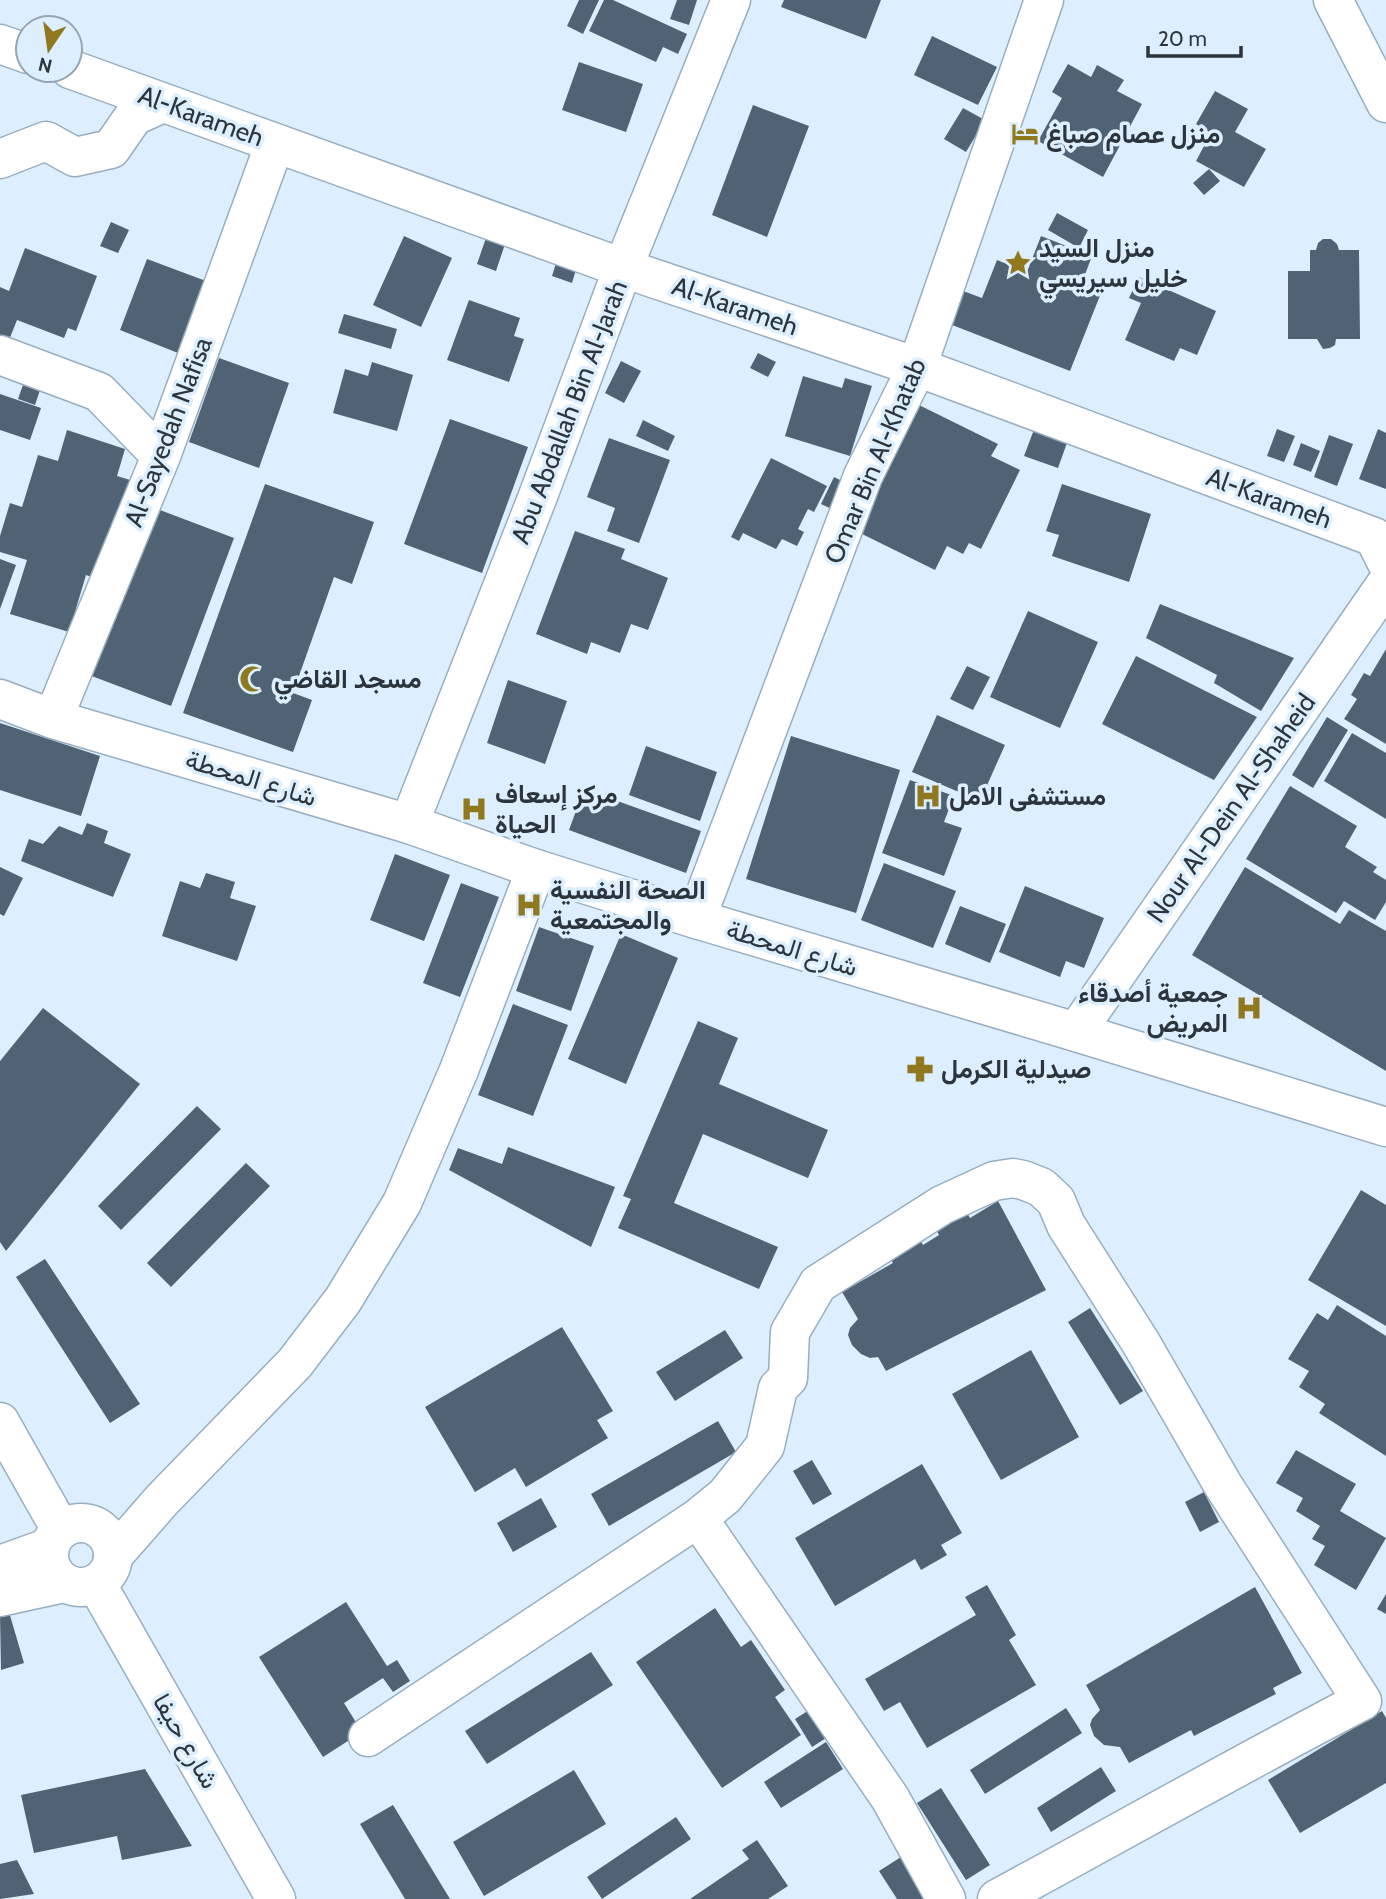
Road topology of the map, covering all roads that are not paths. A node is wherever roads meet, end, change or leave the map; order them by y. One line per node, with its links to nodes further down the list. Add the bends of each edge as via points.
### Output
1 (731, 0): 9 (street, Abu Abdallah Bin Al-Jarah)
2 (1044, 0): 11 (street, Omar Bin Al-Khatab)
3 (1333, 0): 6 (street)
4 (84, 74): 5 (street, Al-Karameh)
5 (163, 103): 7 (street, Al-Karameh); 8 (street, via 134,116 111,149 75,157 46,141)
6 (1386, 103)
7 (275, 143): 9 (street, Al-Karameh); 12 (street, Al-Sayedah Nafisa)
8 (0, 159)
9 (623, 268): 11 (street, Al-Karameh); 17 (street, Abu Abdallah Bin Al-Jarah)
10 (0, 355): 12 (street, via 99,392)
11 (917, 367): 13 (street, Al-Karameh, via 1374,537); 19 (street, Omar Bin Al-Khatab, via 863,476)
12 (161, 456): 16 (street, Al-Sayedah Nafisa)
13 (1386, 561)
14 (1386, 584): 20 (street, Nour Al-Dein Al-Shaheid)
15 (0, 699): 16 (street, شارع المحطة)
16 (53, 719): 17 (street, شارع المحطة)
17 (409, 824): 18 (street, شارع المحطة)
18 (536, 869): 19 (street, شارع المحطة); 25 (street, via 402,1203 343,1300 295,1363 162,1500)
19 (696, 919): 20 (street, شارع المحطة)
20 (1076, 1032): 21 (street, شارع المحطة)
21 (1386, 1127)
22 (0, 1422): 24 (street)
23 (698, 1518): 28 (street); 30 (street, via 890,1798); 31 (street, via 725,1496 765,1446 778,1388 788,1378 790,1332 818,1284 942,1205 994,1181 1013,1178 1032,1183 1056,1201 1066,1225 1223,1485 1362,1701)
24 (55, 1539): 25 (street, via 80,1524); 25 (street, شارع حيفا, via 51,1567 56,1576); 26 (street)
25 (93, 1563): 27 (street); 29 (street, شارع حيفا)
26 (0, 1565)
27 (0, 1597)
28 (368, 1737)
29 (276, 1899)
30 (946, 1899)
31 (997, 1899)

